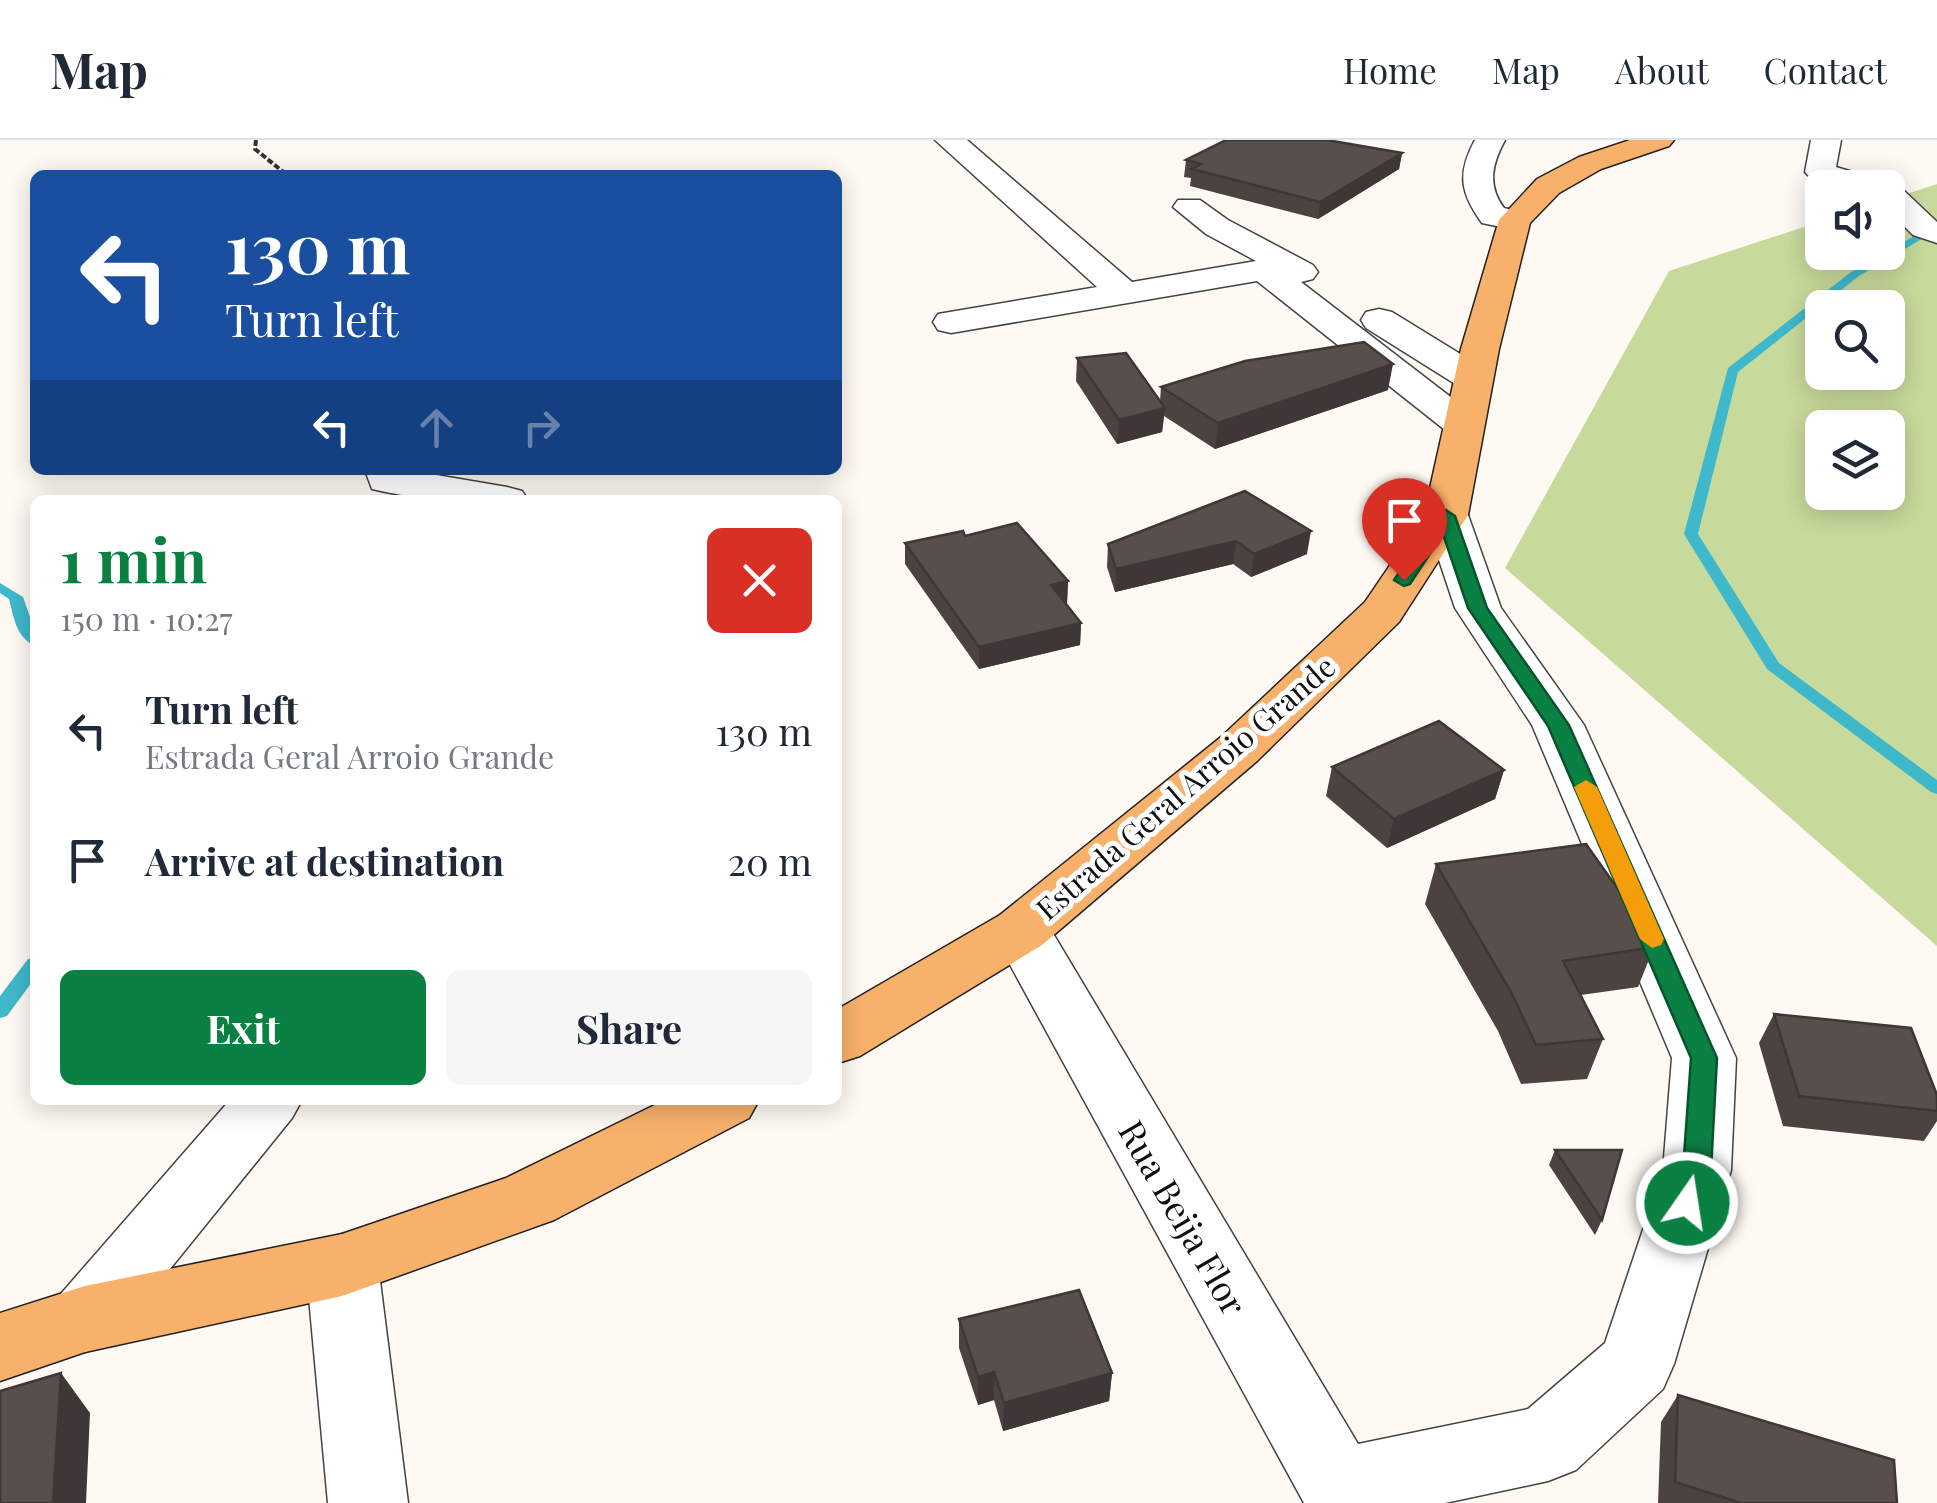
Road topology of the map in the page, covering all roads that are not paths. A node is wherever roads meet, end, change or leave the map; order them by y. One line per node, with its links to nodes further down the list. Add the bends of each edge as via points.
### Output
1 (950, 140): 10 (street)
2 (1490, 140): 8 (street, via 1476,164 1474,187 1494,216)
3 (1659, 140): 8 (main road, via 1590,162 1548,186)
4 (1826, 140): 5 (street)
5 (1820, 170)
6 (1189, 207): 12 (street)
7 (1905, 208): 9 (street)
8 (1515, 220): 12 (main road, Estrada Geral Arroio Grande)
9 (1930, 230)
10 (1124, 293): 11 (street); 13 (street, via 1264,270)
11 (950, 322)
12 (1474, 379): 13 (main road, Estrada Geral Arroio Grande)
13 (1464, 426): 16 (main road, Estrada Geral Arroio Grande)
14 (386, 475): 15 (street)
15 (477, 495)
16 (1446, 516): 17 (main road, Estrada Geral Arroio Grande, via 1382,612 1239,749); 24 (street, via 1478,608 1558,725 1704,1058 1697,1170 1636,1364 1548,1443)
17 (1020, 930): 18 (main road, Estrada Geral Arroio Grande); 24 (street, Rua Beija Flor)
18 (842, 1037)
19 (264, 1105): 22 (street)
20 (716, 1105): 21 (main road, via 529,1199)
21 (342, 1266): 22 (main road); 25 (street)
22 (85, 1318): 23 (main road)
23 (0, 1347)
24 (1343, 1495)
25 (368, 1503)

